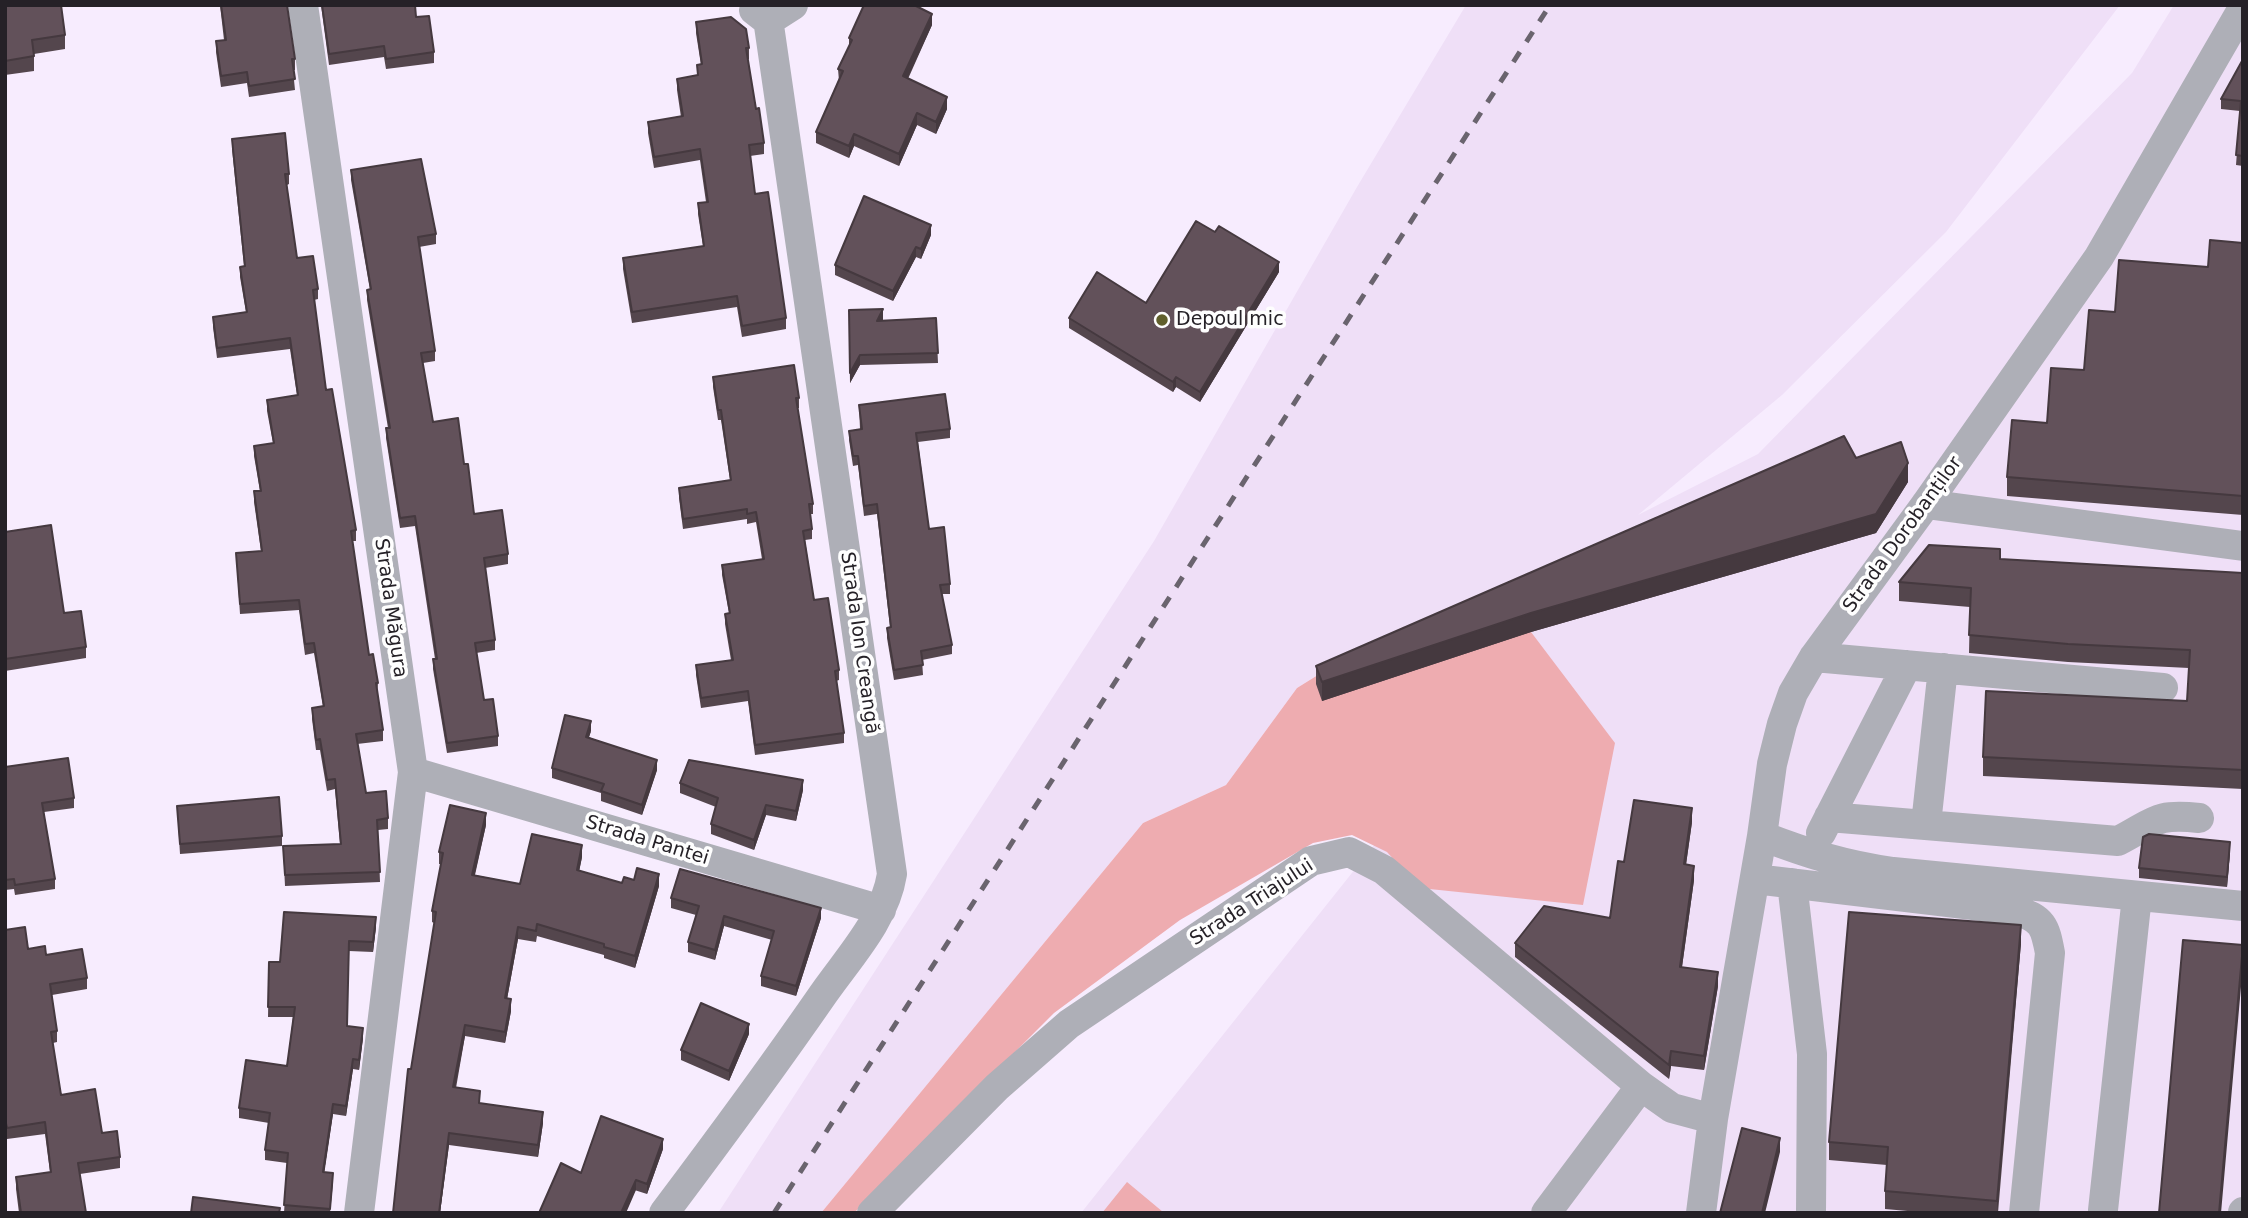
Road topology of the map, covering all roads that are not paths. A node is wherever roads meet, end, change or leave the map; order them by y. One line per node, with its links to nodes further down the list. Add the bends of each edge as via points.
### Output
1 (303, 5): 10 (street, Strada Măgura)
2 (2243, 8): 4 (street, Strada Dorobanților, via 2099,257)
3 (769, 9): 20 (street, Strada Ion Creangă, via 892,874)
4 (1926, 504): 5 (street); 6 (street, Strada Dorobanților)
5 (2243, 546)
6 (1814, 657): 7 (street); 14 (street, Strada Dorobanților, via 1793,692 1782,724)
7 (1907, 665): 8 (street); 11 (street)
8 (1943, 668): 9 (street); 13 (street)
9 (2163, 688)
10 (414, 772): 20 (street, Strada Pantei); 24 (street, Strada Măgura)
11 (1829, 817): 13 (street); 15 (street)
12 (2200, 818): 13 (street, via 2172,815 2154,819 2118,841)
13 (1926, 824)
14 (1762, 836): 15 (street); 16 (street, Strada Dorobanților)
15 (1811, 854): 18 (street, via 1894,872)
16 (1755, 879): 17 (street); 22 (street, Strada Dorobanților)
17 (1792, 883): 29 (street, via 1812,1054); 30 (street, via 2015,910 2041,923 2050,953)
18 (2137, 895): 19 (street); 23 (street)
19 (2243, 906)
20 (881, 910): 25 (street, Strada Ion Creangă, via 748,1102)
21 (1641, 1086): 22 (street, Strada Triajului, via 1672,1108); 26 (street, Strada Triajului, via 1384,870 1349,852 1311,861 1069,1024 997,1087); 27 (street)
22 (1713, 1119): 28 (street)
23 (2103, 1210)
24 (359, 1213)
25 (664, 1213)
26 (872, 1213)
27 (1546, 1213)
28 (1701, 1213)
29 (1811, 1213)
30 (2024, 1213)

